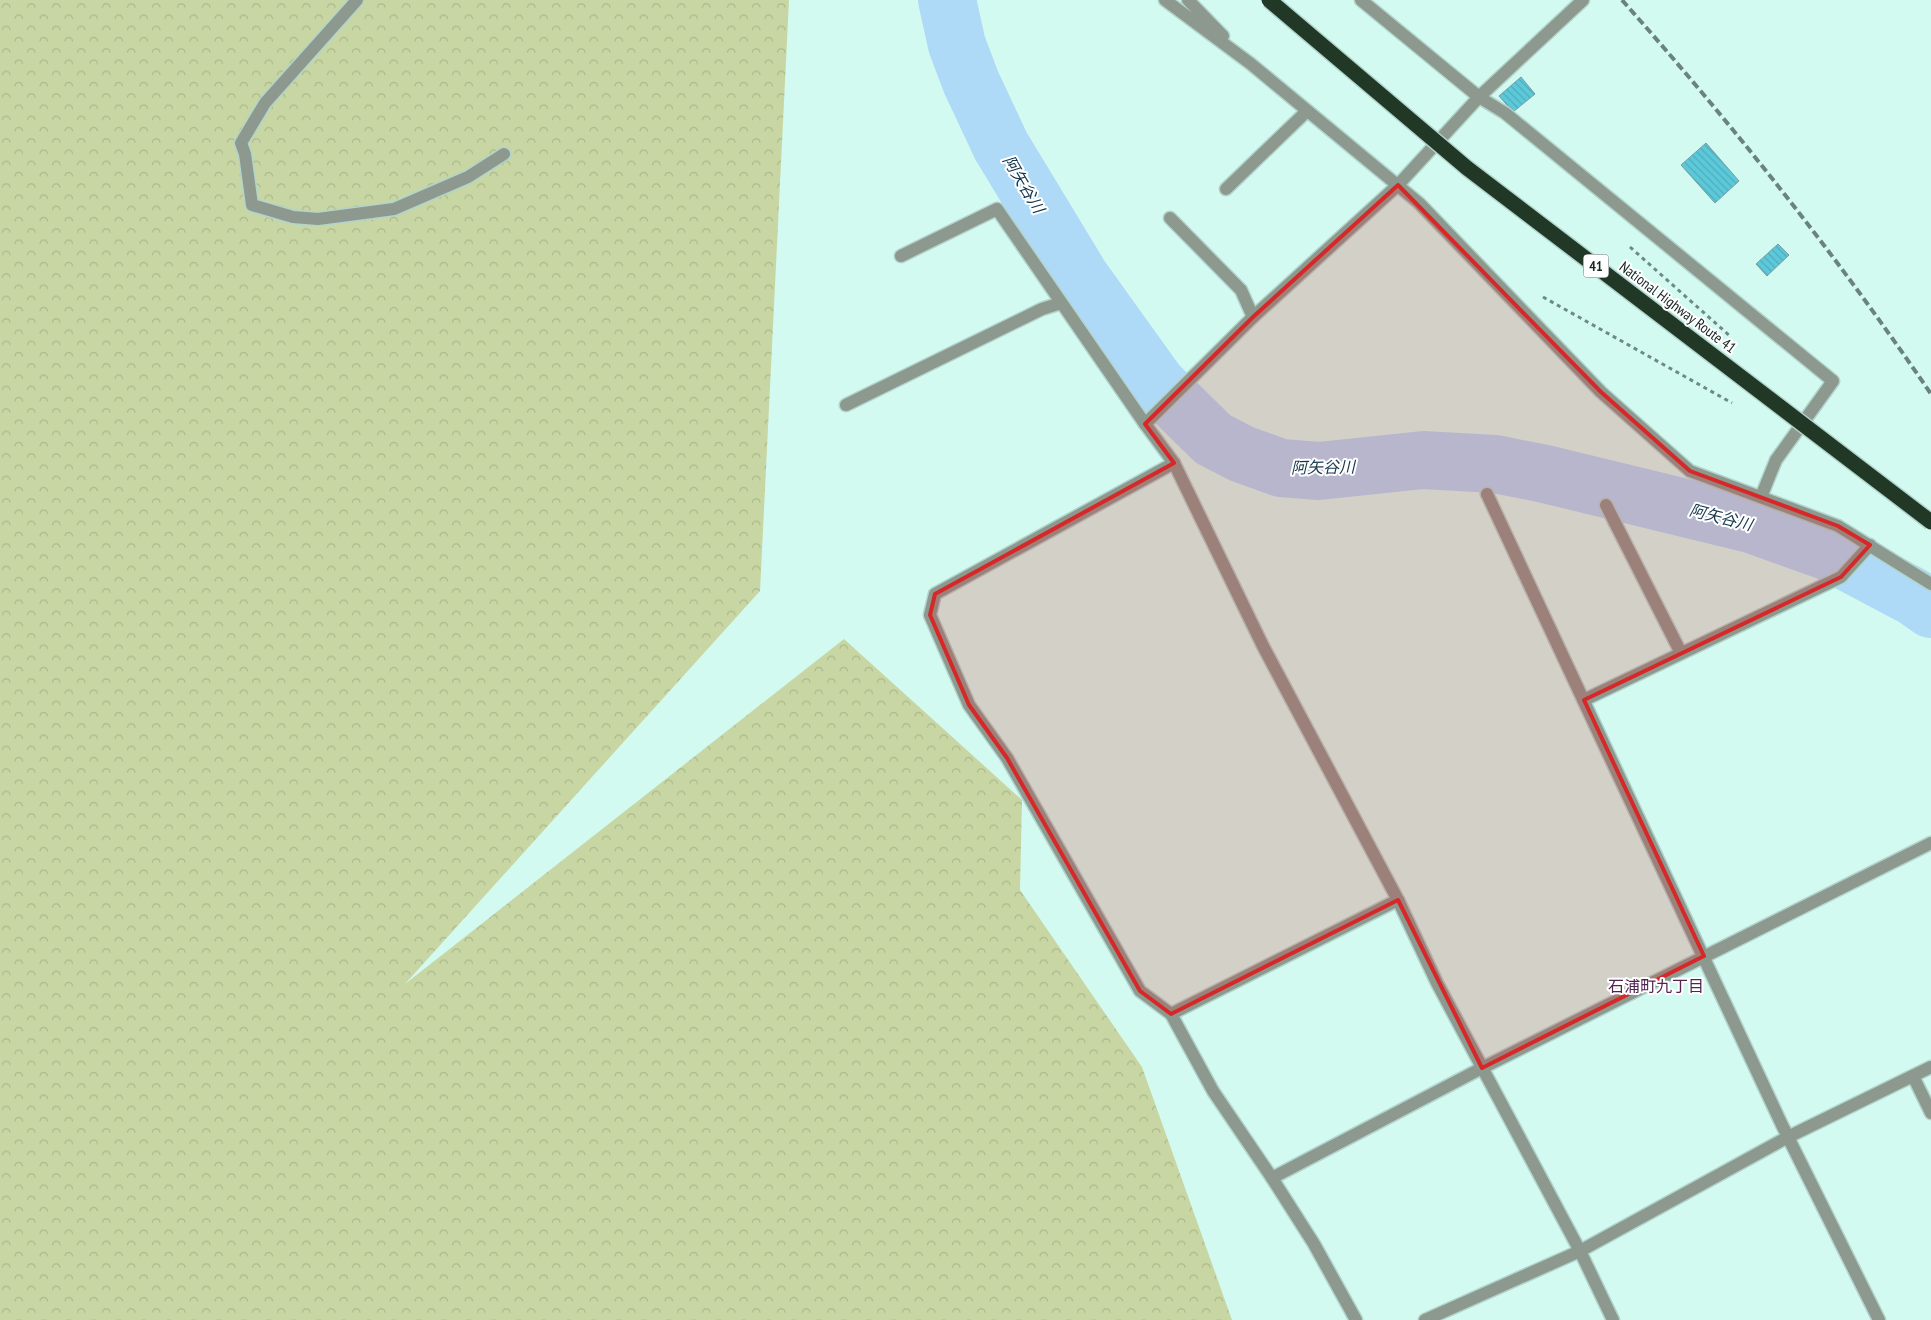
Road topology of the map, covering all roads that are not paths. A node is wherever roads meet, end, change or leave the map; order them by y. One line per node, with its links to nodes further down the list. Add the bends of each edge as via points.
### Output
1 (356, 0): 10 (street, via 265,103 240,143 245,154 252,205 293,217 318,220 394,209 468,177)
2 (1165, 0): 7 (street)
3 (1188, 0): 7 (street)
4 (1269, 0): 23 (highway, National Highway Route 41 / 41, bridge, via 1467,168)
5 (1361, 0): 8 (street)
6 (1582, 0): 8 (street)
7 (1251, 64): 9 (street)
8 (1479, 97): 11 (street); 21 (street, via 1505,113 1833,381 1776,460)
9 (1307, 111): 11 (street); 12 (street)
10 (504, 154)
11 (1398, 185): 16 (street); 21 (street, via 1601,392 1690,471)
12 (1226, 189)
13 (1170, 218): 16 (street, via 1241,290)
14 (901, 256): 15 (street, via 998,209)
15 (1061, 303): 17 (street, via 1042,309); 18 (street)
16 (1253, 318): 18 (street)
17 (846, 405)
18 (1145, 424): 19 (street)
19 (1174, 463): 29 (street, via 1263,646); 31 (street, via 935,594 930,615 969,705 1007,758 1140,991)
20 (1487, 494): 27 (street)
21 (1761, 497): 24 (street, via 1838,526)
22 (1606, 505): 26 (street)
23 (1931, 522)
24 (1870, 545): 25 (street); 26 (street, via 1841,577)
25 (1931, 584)
26 (1681, 653): 27 (street)
27 (1584, 700): 30 (street)
28 (1931, 843): 30 (street)
29 (1398, 900): 31 (street); 33 (street)
30 (1704, 956): 33 (street); 36 (street)
31 (1171, 1014): 37 (street, via 1212,1091)
32 (1931, 1067): 34 (street)
33 (1482, 1068): 37 (street); 38 (street)
34 (1913, 1076): 35 (street); 36 (street)
35 (1931, 1113)
36 (1788, 1136): 38 (street); 42 (street)
37 (1272, 1178): 39 (street, via 1314,1244)
38 (1580, 1251): 40 (street); 41 (street)
39 (1356, 1320)
40 (1426, 1320)
41 (1613, 1320)
42 (1879, 1320)

